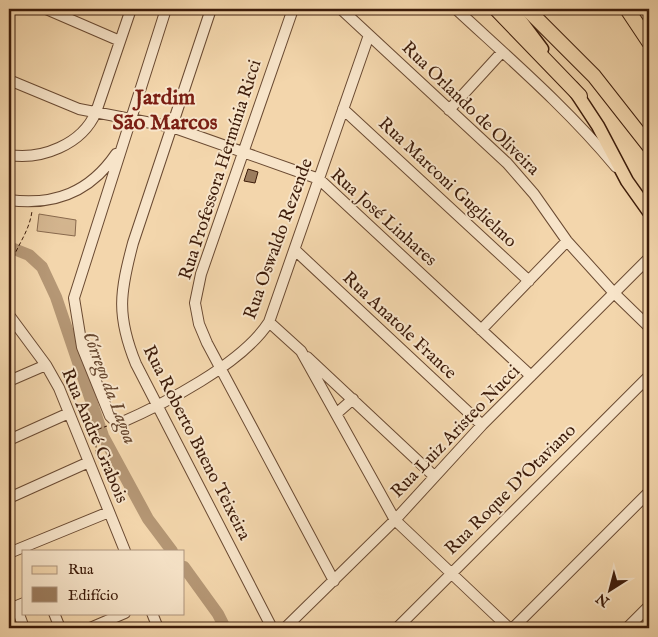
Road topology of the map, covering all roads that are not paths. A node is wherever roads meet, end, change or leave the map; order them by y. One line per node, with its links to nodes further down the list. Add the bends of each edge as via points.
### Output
1 (46, 9): 13 (street)
2 (131, 9): 13 (street)
3 (166, 9): 21 (street)
4 (211, 9): 22 (street, Rua Roberto Bueno Teixeira)
5 (293, 9): 25 (street, Rua Professora Hermínia Ricci)
6 (341, 9): 12 (street, Rua Orlando de Oliveira)
7 (456, 9): 15 (street)
8 (496, 9): 17 (highway)
9 (512, 9): 17 (main road)
10 (527, 9): 24 (highway, via 594,76)
11 (627, 9): 14 (highway)
12 (369, 36): 18 (street, Rua Oswaldo Rezende); 19 (street, Rua Orlando de Oliveira)
13 (120, 41): 20 (street)
14 (649, 42)
15 (502, 52): 19 (street); 28 (street, via 591,137)
16 (9, 80): 20 (street, Rua José Linhares, via 79,109)
17 (580, 96): 28 (main road)
18 (343, 109): 27 (street, Rua Oswaldo Rezende); 34 (street, Rua Marconi Guglielmo)
19 (449, 110): 31 (street, Rua Orlando de Oliveira, via 518,176)
20 (96, 112): 21 (street, Rua José Linhares); 26 (street, via 79,134 56,149 23,157)
21 (131, 120): 22 (street, Rua José Linhares); 23 (street)
22 (172, 127): 25 (street, Rua José Linhares); 48 (street, Rua Roberto Bueno Teixeira, via 133,243 121,310 125,338)
23 (123, 144): 29 (street, via 91,184 72,193 33,201); 48 (street, Rua Oswaldo Rezende, via 74,298 82,347 114,422 118,424)
24 (649, 146)
25 (243, 151): 27 (street, Rua José Linhares); 43 (street, Rua Professora Hermínia Ricci, via 209,248 195,303 204,337)
26 (9, 155)
27 (319, 179): 32 (street, Rua Oswaldo Rezende); 40 (street, Rua José Linhares)
28 (627, 181): 30 (main road)
29 (9, 200)
30 (649, 212)
31 (568, 241): 34 (street); 35 (street, Rua Orlando de Oliveira)
32 (294, 250): 37 (street, Rua Oswaldo Rezende); 51 (street, Rua Anatole France)
33 (649, 258): 35 (street, Rua Luiz Aristeo Nucci)
34 (529, 281): 40 (street)
35 (614, 293): 39 (street, Rua Orlando de Oliveira); 44 (street, Rua Luiz Aristeo Nucci)
36 (9, 315): 38 (street, Rua André Grabois)
37 (269, 322): 41 (street); 43 (street, Rua Oswaldo Rezende, via 250,346)
38 (13, 326): 42 (street, Rua André Grabois)
39 (649, 327)
40 (481, 330): 44 (street, Rua José Linhares)
41 (301, 351): 47 (street); 50 (street)
42 (46, 365): 46 (street); 49 (street, Rua André Grabois)
43 (221, 366): 48 (street, Rua Oswaldo Rezende); 62 (street, Rua Professora Hermínia Ricci)
44 (531, 376): 51 (street, Rua Luiz Aristeo Nucci)
45 (649, 376): 61 (street, Rua Roque D'Otaviano)
46 (9, 381)
47 (353, 399): 50 (street); 54 (street)
48 (158, 406): 73 (street, Rua Roberto Bueno Teixeira)
49 (69, 413): 52 (street); 53 (street, Rua André Grabois)
50 (336, 414): 58 (street)
51 (482, 426): 54 (street, Rua Luiz Aristeo Nucci)
52 (9, 440)
53 (89, 462): 56 (street); 57 (street, Rua André Grabois)
54 (434, 476): 58 (street, Rua Luiz Aristeo Nucci)
55 (649, 492): 76 (street)
56 (9, 498)
57 (108, 512): 59 (street, Rua André Grabois); 60 (street)
58 (395, 520): 61 (street); 62 (street, Rua Luiz Aristeo Nucci)
59 (125, 550)
60 (9, 553)
61 (450, 574): 75 (street, Rua Roque D'Otaviano); 76 (street)
62 (334, 581): 74 (street, Rua Luiz Aristeo Nucci)
63 (16, 606): 69 (street)
64 (649, 606): 68 (street)
65 (54, 614): 70 (street)
66 (123, 614): 71 (street)
67 (152, 614): 72 (street)
68 (637, 623): 77 (street)
69 (24, 628)
70 (60, 628)
71 (90, 628)
72 (158, 628)
73 (272, 628)
74 (285, 628)
75 (397, 628)
76 (511, 628)
77 (627, 628)

